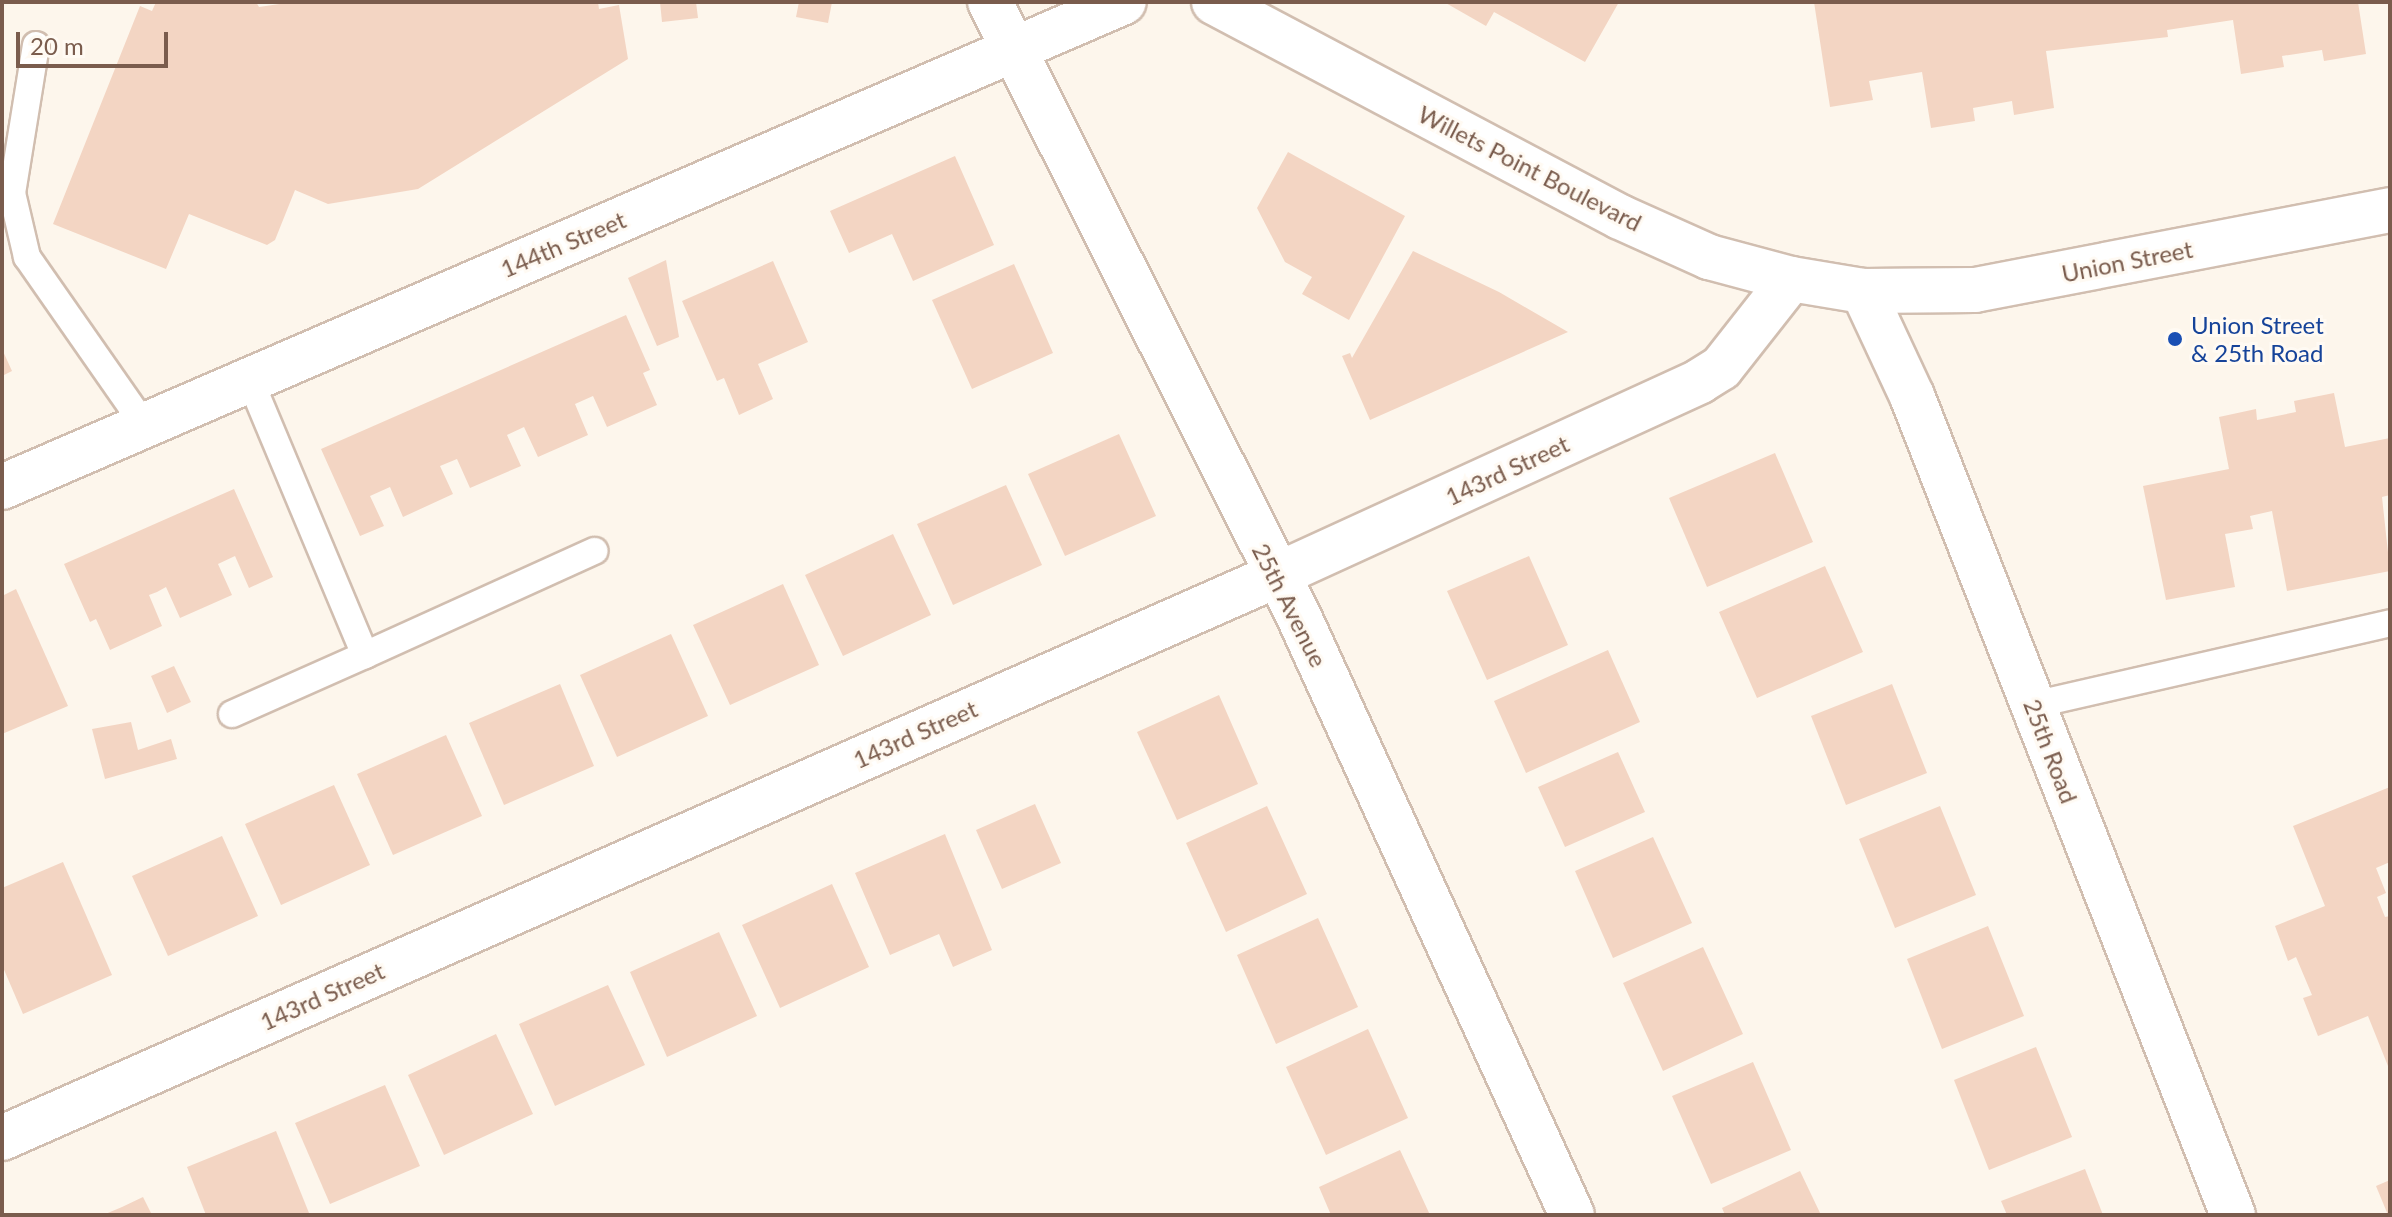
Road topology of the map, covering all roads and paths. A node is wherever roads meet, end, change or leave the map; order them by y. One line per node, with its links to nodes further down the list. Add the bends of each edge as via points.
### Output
1 (990, 2): 5 (street, 25th Avenue)
2 (1124, 2): 5 (street, 144th Street)
3 (1214, 2): 7 (street, Willets Point Boulevard, via 1620,217 1709,257)
4 (36, 45): 10 (lane, via 12,193 27,257)
5 (1014, 48): 9 (street, 144th Street); 13 (street, 25th Avenue)
6 (2390, 210): 8 (street, Union Street, via 1975,290)
7 (1791, 279): 8 (street, Willets Point Boulevard); 13 (street, 143rd Street, via 1721,368 1700,381)
8 (1863, 291): 16 (street, 25th Road, via 1912,396)
9 (250, 380): 10 (street, 144th Street); 15 (lane)
10 (144, 425): 11 (street, 144th Street)
11 (2, 487)
12 (594, 551): 15 (lane)
13 (1277, 575): 18 (street, 143rd Street); 19 (street, 25th Avenue)
14 (2390, 623): 16 (lane)
15 (365, 655): 17 (lane)
16 (2033, 705): 20 (street, 25th Road)
17 (232, 714)
18 (2, 1138)
19 (1572, 1215)
20 (2233, 1215)

